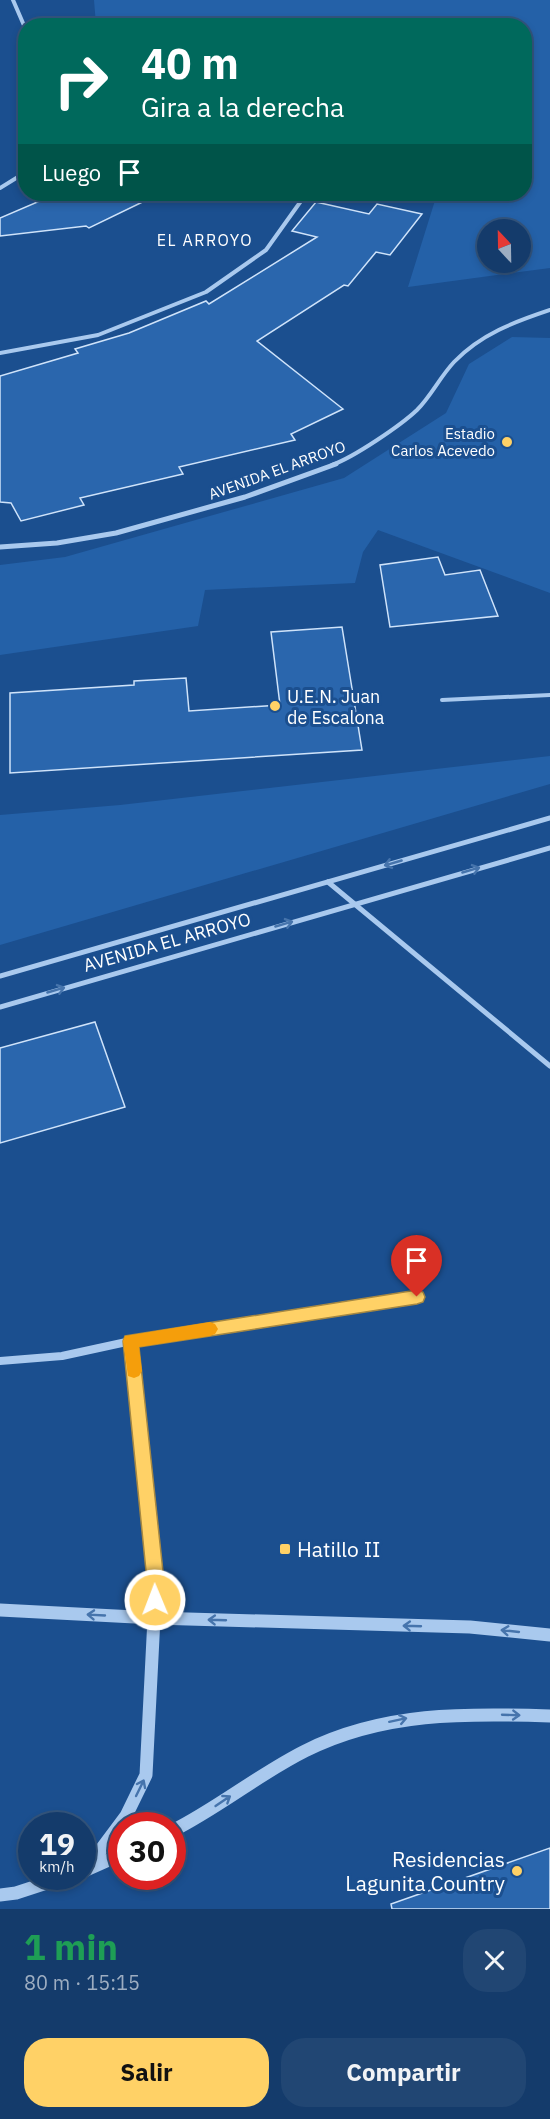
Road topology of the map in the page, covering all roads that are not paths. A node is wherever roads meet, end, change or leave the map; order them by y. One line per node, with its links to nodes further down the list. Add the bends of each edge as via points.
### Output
1 (13, 0): 2 (street)
2 (21, 18)
3 (18, 177): 4 (street)
4 (0, 188)
5 (301, 201): 7 (street, via 266,250 206,292 98,335)
6 (550, 310): 8 (street, AVENIDA EL ARROYO, via 505,325 468,350 453,363 417,410 339,463 245,497 116,533)
7 (0, 353)
8 (0, 548)
9 (550, 695): 10 (lane)
10 (442, 700)
11 (550, 818): 13 (street, AVENIDA EL ARROYO, one-way to 13)
12 (550, 848): 14 (street, AVENIDA EL ARROYO, one-way to 12)
13 (328, 882): 14 (street); 15 (street, AVENIDA EL ARROYO)
14 (352, 904): 16 (street, AVENIDA EL ARROYO, one-way to 14); 17 (street)
15 (0, 976)
16 (0, 1007)
17 (550, 1066)
18 (417, 1297): 19 (street)
19 (131, 1341): 20 (street, via 62,1356); 22 (street, via 156,1581)
20 (0, 1361)
21 (0, 1610): 22 (street, one-way to 21)
22 (154, 1618): 23 (street, one-way to 22, via 470,1627); 26 (street, one-way to 22, via 126,1816 146,1775)
23 (550, 1635)
24 (550, 1716): 25 (street, one-way to 24, via 258,1777 358,1728 414,1716)
25 (186, 1825)
26 (96, 1855)
27 (25, 1890): 28 (street)
28 (0, 1895)

